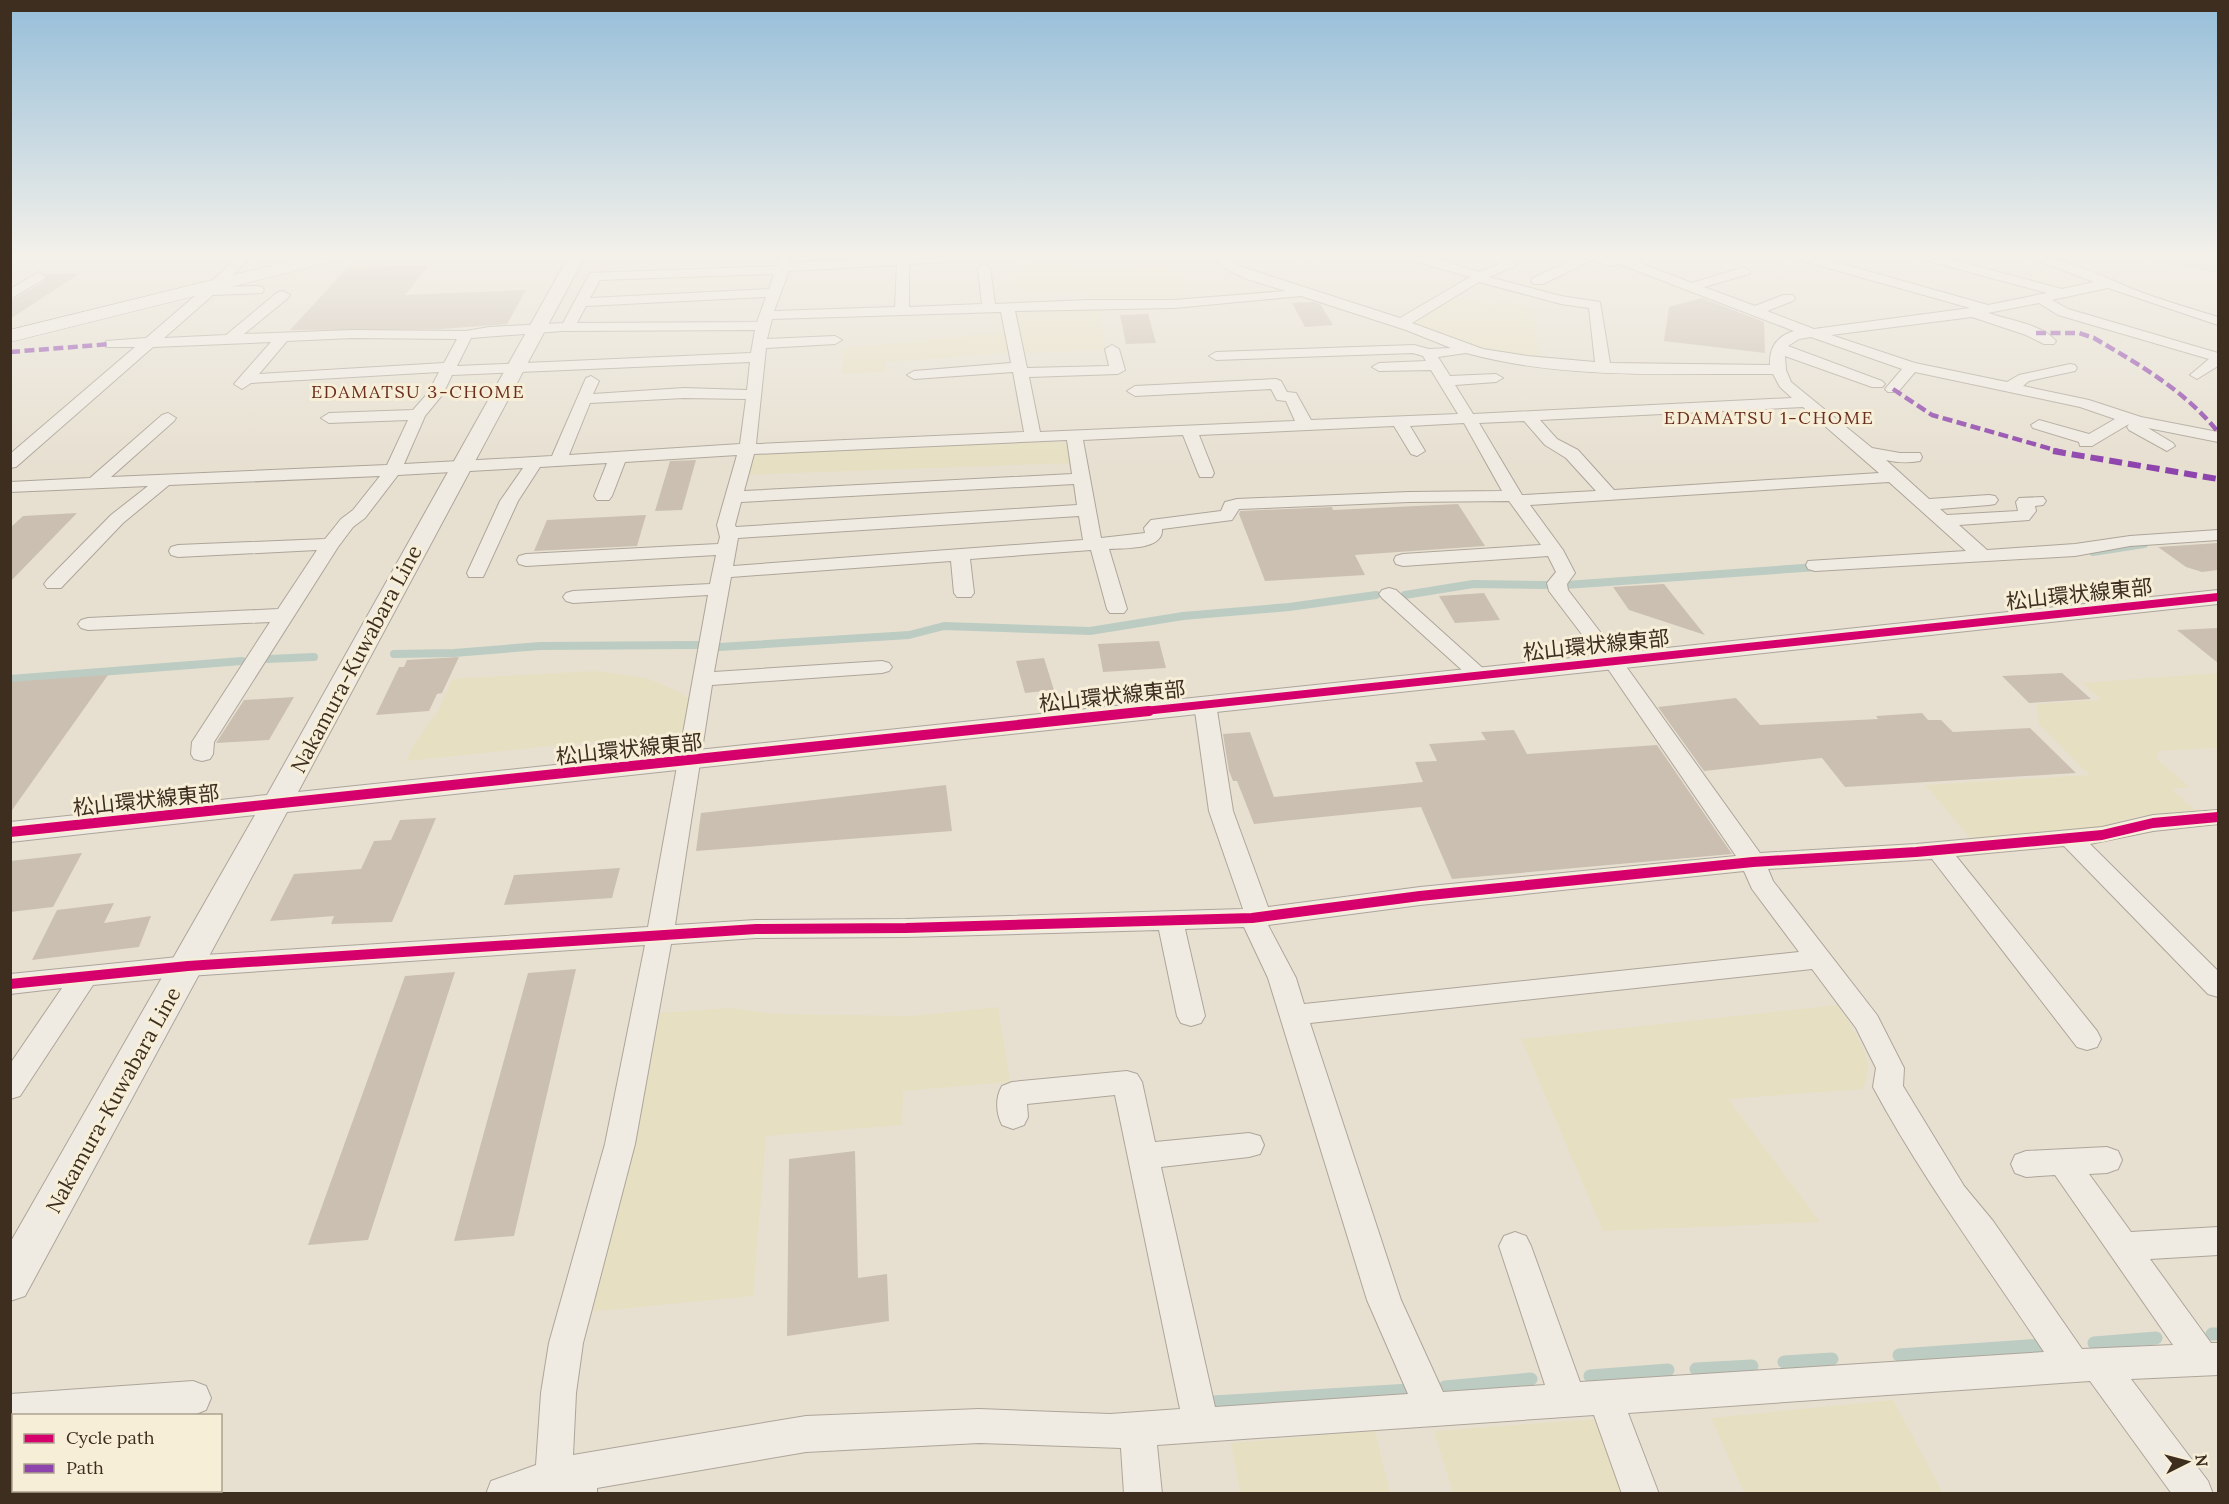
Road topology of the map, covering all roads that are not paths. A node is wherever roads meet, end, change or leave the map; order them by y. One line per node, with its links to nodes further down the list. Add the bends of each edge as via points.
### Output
1 (60, 324): 20 (main road)
2 (169, 324): 25 (street)
3 (248, 324): 22 (street)
4 (538, 324): 17 (street, Nakamura-Kuwabara Line)
5 (569, 324): 15 (street)
6 (743, 324): 16 (street)
7 (790, 324): 16 (street)
8 (1010, 324): 39 (street)
9 (1400, 324): 29 (street)
10 (1597, 324): 36 (street)
11 (1789, 324): 18 (street)
12 (1876, 324): 18 (street)
13 (2007, 324): 24 (street)
14 (2104, 324): 31 (street)
15 (568, 327): 16 (street); 17 (street)
16 (764, 327): 23 (street); 35 (street); 49 (street)
17 (536, 328): 19 (street); 35 (street, Nakamura-Kuwabara Line)
18 (1812, 333): 27 (street, via 1787,339); 34 (street)
19 (466, 335): 21 (street); 38 (street)
20 (10, 336)
21 (283, 337): 22 (street); 38 (street, via 244,382)
22 (230, 339): 25 (street)
23 (835, 340)
24 (2049, 341)
25 (148, 342): 26 (street); 73 (street)
26 (111, 344)
27 (1779, 348): 40 (street); 45 (street)
28 (1112, 349): 39 (street, via 1118,370)
29 (1464, 349): 33 (street); 36 (street, via 1528,362)
30 (1216, 356): 33 (street, via 1414,350)
31 (2218, 358): 42 (street)
32 (1379, 367): 33 (street)
33 (1436, 367): 43 (street); 56 (street)
34 (1912, 367): 46 (street); 47 (street)
35 (514, 368): 38 (street); 74 (street, Nakamura-Kuwabara Line)
36 (1603, 368): 40 (street)
37 (2070, 368): 46 (street, via 2024,378)
38 (450, 369): 52 (street)
39 (1020, 370): 41 (street); 63 (street)
40 (1777, 370): 51 (street)
41 (914, 375)
42 (2198, 375)
43 (1496, 378)
44 (591, 381): 50 (street)
45 (1877, 384)
46 (2010, 387): 57 (street, via 2084,403)
47 (1893, 389)
48 (1135, 391): 59 (street, via 1276,384 1282,397 1291,396)
49 (752, 395): 50 (street, via 668,401); 66 (street)
50 (584, 399): 71 (street)
51 (1804, 402): 53 (street); 68 (street)
52 (418, 415): 55 (street); 75 (street)
53 (1528, 416): 56 (street); 82 (street, via 1551,442 1572,454)
54 (168, 418): 80 (street)
55 (329, 418)
56 (1469, 418): 58 (street); 85 (street)
57 (2124, 420): 60 (street, via 2088,441); 64 (street); 65 (street)
58 (1399, 422): 59 (street); 67 (street)
59 (1305, 425): 61 (street)
60 (2039, 425)
61 (1189, 430): 62 (street); 76 (street)
62 (1074, 435): 63 (street); 78 (street)
63 (1033, 437): 66 (street)
64 (2218, 438)
65 (2167, 446)
66 (746, 449): 69 (street); 84 (street)
67 (1417, 451)
68 (1867, 452): 70 (street); 77 (street)
69 (618, 457): 71 (street); 83 (street)
70 (1914, 457)
71 (558, 461): 72 (street)
72 (535, 462): 74 (street); 102 (street, via 509,501)
73 (10, 463)
74 (460, 467): 75 (street); 118 (street, Nakamura-Kuwabara Line)
75 (393, 470): 79 (street); 92 (street)
76 (1206, 473)
77 (1893, 477): 82 (street); 88 (street)
78 (1081, 479): 84 (street); 89 (street)
79 (164, 480): 80 (street); 103 (street, via 117,519)
80 (95, 483): 81 (street)
81 (10, 487)
82 (1609, 495): 85 (street)
83 (603, 496)
84 (733, 497): 100 (street, via 726,525)
85 (1516, 499): 93 (street, via 1409,497 1237,504 1231,506 1226,516 1157,524 1150,540); 94 (street)
86 (1989, 500): 88 (street)
87 (2037, 501): 90 (street, via 2025,502 2027,511 2023,516)
88 (1924, 505): 90 (street)
89 (1086, 510): 93 (street); 100 (street)
90 (1942, 521): 97 (street)
91 (2218, 535): 97 (street)
92 (330, 544): 95 (street); 109 (street)
93 (1097, 545): 96 (street); 108 (street)
94 (1554, 550): 99 (street); 111 (street, via 1566,573 1557,583 1559,591)
95 (178, 551)
96 (960, 555): 100 (street); 104 (street)
97 (1982, 555): 101 (street)
98 (526, 560): 100 (street)
99 (1403, 560)
100 (724, 561): 106 (street); 114 (street)
101 (1815, 565)
102 (476, 573)
103 (54, 584)
104 (964, 593)
105 (1389, 594): 113 (street)
106 (573, 597)
107 (2218, 597): 111 (street, 松山環状線東部)
108 (1117, 609)
109 (284, 615): 110 (street); 116 (street, via 203,742)
110 (88, 624)
111 (1613, 662): 113 (street, 松山環状線東部); 123 (street)
112 (882, 667): 114 (street)
113 (1480, 676): 115 (street, 松山環状線東部)
114 (703, 679): 117 (street)
115 (1204, 704): 117 (street, 松山環状線東部); 124 (street, via 1221,811)
116 (202, 754)
117 (687, 761): 118 (street, 松山環状線東部); 126 (street)
118 (277, 805): 120 (street, 松山環状線東部); 128 (street, Nakamura-Kuwabara Line)
119 (2218, 817): 121 (street)
120 (10, 832)
121 (2070, 837): 122 (street); 131 (street)
122 (1938, 850): 123 (street); 134 (street)
123 (1752, 862): 124 (street, via 1420,896); 127 (street, via 1761,883)
124 (1256, 918): 125 (street); 132 (street)
125 (1170, 921): 126 (street, via 756,929); 133 (street)
126 (660, 936): 128 (street); 155 (street, via 620,1145 566,1343 557,1399)
127 (1819, 959): 132 (street); 147 (street, via 1866,1022 1890,1068 1888,1087 1953,1194)
128 (188, 966): 129 (street); 145 (street, Nakamura-Kuwabara Line)
129 (84, 978): 130 (street); 135 (street)
130 (10, 984)
131 (2218, 987)
132 (1293, 1015): 151 (street, via 1384,1300)
133 (1191, 1016)
134 (2087, 1039)
135 (10, 1088)
136 (1013, 1117): 138 (street, via 1012,1094 1127,1082)
137 (1249, 1146): 138 (street)
138 (1143, 1155): 153 (street)
139 (2107, 1160): 140 (street)
140 (2063, 1162): 141 (street); 144 (street)
141 (2026, 1164)
142 (2218, 1241): 144 (street)
143 (1515, 1246): 150 (street)
144 (2123, 1246): 146 (street)
145 (10, 1283)
146 (2211, 1359): 147 (street)
147 (2085, 1365): 149 (street); 159 (street)
148 (193, 1398): 152 (street)
149 (1605, 1398): 150 (street); 158 (street)
150 (1568, 1400): 151 (street)
151 (1433, 1409): 153 (street)
152 (10, 1411)
153 (1201, 1424): 154 (street)
154 (1137, 1429): 155 (street, via 979,1426 806,1434); 157 (street)
155 (570, 1481): 156 (street)
156 (504, 1494)
157 (1143, 1494)
158 (1641, 1494)
159 (2195, 1494)

